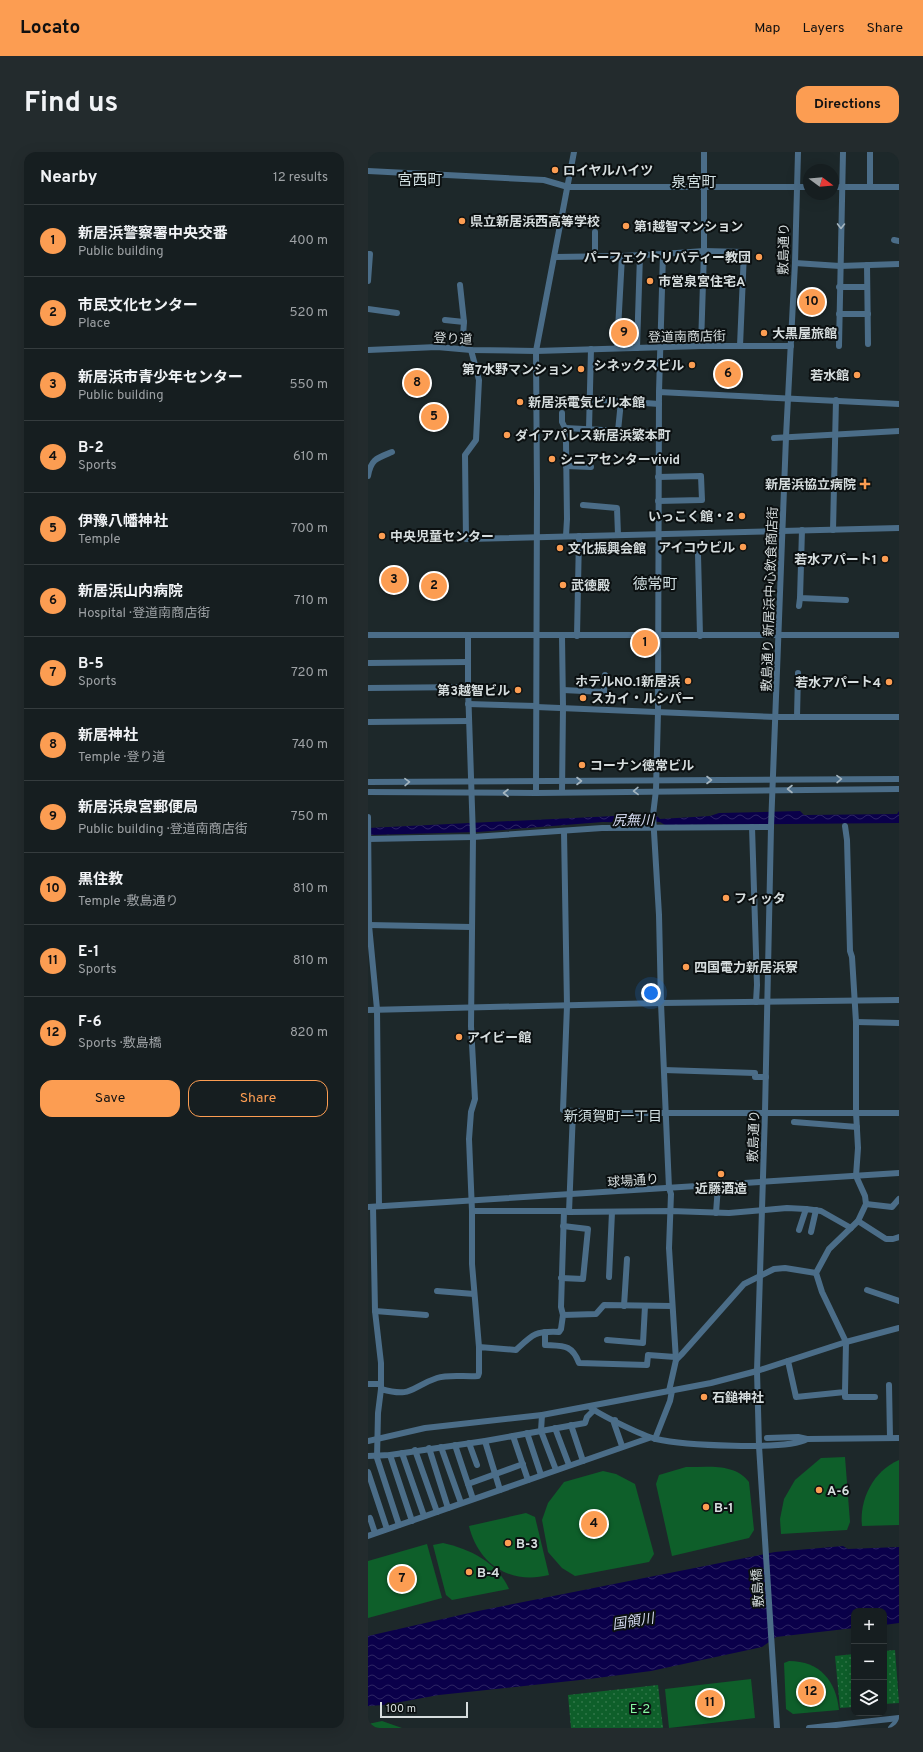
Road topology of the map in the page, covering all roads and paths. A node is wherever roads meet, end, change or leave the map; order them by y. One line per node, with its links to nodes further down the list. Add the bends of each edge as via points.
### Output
1 (574, 152): 7 (street)
2 (704, 152): 8 (street)
3 (798, 152): 9 (street, 敷島通り)
4 (843, 152): 11 (street)
5 (870, 152): 12 (street)
6 (368, 171): 7 (street, via 544,180)
7 (568, 187): 8 (street); 20 (street)
8 (704, 187): 9 (street); 15 (street)
9 (796, 187): 10 (street); 22 (street, 敷島通り)
10 (803, 187)
11 (842, 187): 12 (street); 25 (street, one-way to 25)
12 (870, 187): 13 (street)
13 (899, 187)
14 (595, 232): 21 (street)
15 (704, 251): 17 (street); 37 (street); 38 (street, via 744,252)
16 (368, 254): 26 (street)
17 (663, 254): 18 (street); 43 (street)
18 (640, 255): 19 (street); 42 (street)
19 (622, 256): 21 (street); 41 (street)
20 (555, 257): 21 (street); 48 (street)
21 (595, 257)
22 (794, 263): 25 (street); 39 (street, 敷島通り)
23 (899, 264): 24 (street)
24 (867, 265): 25 (street); 28 (street)
25 (840, 266): 29 (street)
26 (368, 281)
27 (460, 285): 35 (street)
28 (867, 286): 29 (street); 33 (street)
29 (840, 287): 32 (street)
30 (368, 309): 31 (street)
31 (397, 313)
32 (839, 314): 33 (street); 40 (street)
33 (868, 314): 36 (street)
34 (445, 320): 35 (street)
35 (464, 322): 44 (street)
36 (868, 344)
37 (701, 346): 38 (street, 登道南商店街); 43 (street, 登道南商店街)
38 (740, 346): 39 (street, 登道南商店街)
39 (791, 346): 50 (street, 敷島通り 新居浜中心飲食商店街)
40 (839, 346)
41 (617, 348): 42 (street, 登道南商店街); 45 (street, 登道南商店街)
42 (637, 348): 43 (street, 登道南商店街)
43 (660, 348): 49 (street)
44 (462, 349): 46 (street, 登り道, via 437,347); 47 (street, 登り道)
45 (591, 349): 48 (street, 登道南商店街); 51 (street)
46 (368, 350)
47 (471, 350): 48 (street, 登り道); 82 (street, via 479,380 476,440 465,455 466,539)
48 (536, 351): 82 (street)
49 (659, 392): 50 (street); 54 (street)
50 (788, 398): 52 (street); 63 (street, 敷島通り 新居浜中心飲食商店街)
51 (590, 399): 53 (street); 58 (street)
52 (836, 400): 55 (street); 62 (street)
53 (621, 401): 54 (street); 59 (street)
54 (659, 404): 61 (street)
55 (899, 404)
56 (562, 413): 57 (street)
57 (565, 428): 58 (street); 68 (street)
58 (589, 429): 59 (street)
59 (618, 431): 61 (street)
60 (899, 431): 62 (street)
61 (659, 433): 71 (street)
62 (836, 436): 63 (street); 76 (street)
63 (786, 437): 64 (street); 77 (street, 敷島通り 新居浜中心飲食商店街)
64 (774, 438)
65 (392, 452): 67 (street)
66 (368, 458): 67 (street)
67 (376, 459): 70 (street, via 370,466)
68 (566, 466): 69 (street); 80 (street)
69 (591, 467)
70 (368, 476)
71 (658, 477): 72 (street); 72 (street, via 701,476 702,500)
72 (658, 501): 79 (street)
73 (583, 505): 78 (street, via 617,508)
74 (899, 528): 76 (street)
75 (802, 530): 76 (street); 77 (street); 84 (street)
76 (833, 530)
77 (782, 531): 79 (street); 95 (street, 敷島通り 新居浜中心飲食商店街)
78 (618, 534): 79 (street); 81 (street)
79 (658, 534): 90 (street)
80 (566, 536): 81 (street); 82 (street)
81 (579, 536): 93 (street)
82 (537, 538): 89 (street)
83 (698, 554): 94 (street)
84 (800, 598): 85 (street); 86 (street)
85 (846, 600)
86 (799, 606)
87 (368, 635): 88 (street)
88 (468, 635): 89 (street); 96 (street)
89 (537, 635): 92 (street); 104 (street)
90 (657, 635): 93 (street); 94 (street); 106 (street)
91 (899, 635): 95 (street)
92 (562, 636): 93 (street); 102 (street)
93 (577, 636)
94 (700, 636): 95 (street)
95 (779, 636): 107 (street, 敷島通り 新居浜中心飲食商店街)
96 (468, 662): 97 (street); 100 (street)
97 (368, 663)
98 (798, 673): 108 (street)
99 (605, 675): 102 (street, via 604,692)
100 (468, 687): 101 (street); 103 (street)
101 (368, 688)
102 (563, 690): 105 (street)
103 (468, 704): 104 (street); 110 (street)
104 (536, 707): 105 (street); 115 (street)
105 (564, 707): 106 (street); 116 (street)
106 (658, 712): 107 (street); 117 (street)
107 (776, 717): 108 (street); 114 (street, 敷島通り 新居浜中心飲食商店街)
108 (797, 717): 109 (street)
109 (899, 717)
110 (469, 721): 111 (street); 113 (street)
111 (368, 722)
112 (899, 778): 114 (street, one-way to 112)
113 (470, 780): 115 (street); 118 (street, one-way to 113); 125 (street)
114 (773, 780): 117 (street, one-way to 114); 119 (street)
115 (536, 781): 116 (street); 123 (street)
116 (562, 781): 117 (street, one-way to 117); 124 (street)
117 (656, 781): 121 (street)
118 (368, 782)
119 (773, 789): 120 (street, one-way to 119); 121 (street); 129 (street, 敷島通り)
120 (899, 789)
121 (656, 790): 124 (street, one-way to 124); 128 (street)
122 (368, 792): 125 (street)
123 (536, 792): 124 (street); 125 (street, one-way to 125)
124 (562, 792)
125 (471, 793): 133 (street)
126 (368, 817): 127 (street)
127 (368, 825): 134 (street)
128 (654, 826): 131 (street); 132 (street); 142 (street)
129 (771, 826): 131 (street); 141 (street, 敷島通り)
130 (845, 826): 139 (street, via 850,951)
131 (752, 827): 140 (street)
132 (564, 831): 133 (street); 143 (street)
133 (472, 836): 134 (street); 136 (street)
134 (368, 838): 135 (street)
135 (369, 925): 136 (street); 137 (street)
136 (471, 927): 144 (street)
137 (369, 938): 145 (street)
138 (899, 1000): 139 (street)
139 (855, 1001): 141 (street); 147 (street)
140 (756, 1002): 141 (street); 142 (street)
141 (767, 1002): 150 (street, 敷島通り)
142 (661, 1003): 143 (street); 149 (street)
143 (567, 1006): 144 (street); 151 (street, via 563,1110)
144 (472, 1007): 145 (street); 165 (street, via 475,1099 471,1112 469,1139)
145 (377, 1009): 146 (street); 167 (street)
146 (368, 1010)
147 (856, 1022): 148 (street); 154 (street)
148 (899, 1023)
149 (664, 1070): 150 (street, via 755,1073 755,1077); 152 (street)
150 (766, 1077): 153 (street, 敷島通り)
151 (573, 1111): 152 (street); 163 (street)
152 (667, 1112): 153 (street); 162 (street)
153 (765, 1112): 154 (street); 160 (street, 敷島通り)
154 (856, 1112): 155 (street); 157 (street)
155 (899, 1113)
156 (794, 1122): 157 (street)
157 (857, 1127): 159 (street)
158 (899, 1173): 159 (street, 球場通り)
159 (856, 1176): 160 (street, 球場通り); 166 (street)
160 (763, 1183): 161 (street, 球場通り); 173 (street, 敷島通り)
161 (718, 1186): 162 (street, 球場通り); 175 (street)
162 (669, 1188): 163 (street, 球場通り); 172 (street)
163 (570, 1195): 165 (street, 球場通り); 171 (street)
164 (899, 1200): 166 (street, via 892,1207)
165 (471, 1201): 167 (street, 球場通り); 170 (street)
166 (866, 1204): 176 (street)
167 (373, 1206): 194 (street)
168 (806, 1209): 169 (street); 173 (street); 179 (street)
169 (816, 1210): 178 (street); 180 (street)
170 (472, 1211): 171 (street); 189 (street)
171 (566, 1211): 174 (street); 177 (street)
172 (671, 1211): 174 (street); 175 (street); 193 (street, via 668,1248)
173 (762, 1211): 175 (street); 184 (street, 敷島通り)
174 (612, 1212): 185 (street)
175 (716, 1213)
176 (858, 1221): 178 (street); 181 (street, via 886,1240)
177 (563, 1226): 186 (street); 186 (street, via 588,1229 583,1279)
178 (851, 1228): 183 (street, via 829,1249)
179 (799, 1230)
180 (811, 1232)
181 (899, 1237)
182 (627, 1259): 191 (street)
183 (816, 1273): 184 (street, via 785,1268 774,1269); 200 (street, via 822,1292)
184 (759, 1276): 202 (street, via 744,1284); 204 (street, 敷島通り)
185 (608, 1277)
186 (561, 1278): 196 (street)
187 (867, 1290): 190 (street)
188 (437, 1291): 189 (street)
189 (474, 1294): 201 (street)
190 (899, 1301)
191 (624, 1306): 192 (street); 196 (street, via 604,1305 596,1314)
192 (645, 1306): 193 (street); 199 (street, via 643,1343)
193 (672, 1306): 202 (street)
194 (375, 1311): 195 (street); 207 (street)
195 (426, 1315)
196 (563, 1315): 198 (street, via 559,1332)
197 (899, 1327): 200 (street)
198 (545, 1332): 201 (street, via 535,1334 516,1350); 202 (street, via 545,1345 568,1347 575,1352 580,1363 647,1365 648,1355)
199 (607, 1340)
200 (846, 1342): 203 (street); 209 (street)
201 (479, 1347): 207 (street, via 478,1376 438,1378 402,1394)
202 (676, 1358): 208 (street)
203 (788, 1360): 204 (street); 209 (street, via 796,1397)
204 (757, 1371): 208 (street); 231 (street, 敷島通り)
205 (368, 1384): 207 (street)
206 (889, 1385): 221 (street)
207 (381, 1386): 223 (street)
208 (670, 1391): 211 (street); 219 (street, via 670,1401)
209 (845, 1392): 210 (street, via 845,1397)
210 (875, 1397)
211 (592, 1408): 212 (street); 213 (street); 214 (street, via 585,1423)
212 (542, 1415): 216 (street); 223 (street, via 425,1428)
213 (615, 1420): 219 (street); 229 (street)
214 (571, 1425): 215 (street); 238 (street)
215 (555, 1428): 216 (street); 241 (street)
216 (541, 1431): 217 (street); 242 (street)
217 (527, 1433): 218 (street); 245 (street)
218 (513, 1436): 226 (street); 239 (street)
219 (652, 1438): 229 (street); 231 (street, via 687,1444)
220 (768, 1438): 224 (street, via 798,1437)
221 (890, 1438): 222 (street); 224 (street)
222 (899, 1438)
223 (378, 1439): 225 (street); 237 (street)
224 (807, 1440): 231 (street, via 801,1443)
225 (368, 1441)
226 (485, 1441): 227 (street); 244 (street)
227 (469, 1443): 228 (street); 240 (street)
228 (455, 1445): 230 (street); 247 (street)
229 (622, 1446): 238 (street)
230 (441, 1447): 232 (street); 250 (street)
231 (759, 1447): 262 (street, 敷島橋)
232 (429, 1448): 233 (street); 251 (street)
233 (415, 1450): 234 (street); 252 (street)
234 (402, 1453): 235 (street); 254 (street)
235 (390, 1455): 237 (street); 255 (street)
236 (368, 1456): 237 (street)
237 (377, 1456): 256 (street)
238 (583, 1460): 241 (street)
239 (522, 1464): 244 (street); 246 (street)
240 (477, 1465)
241 (569, 1465): 242 (street)
242 (556, 1470): 245 (street)
243 (368, 1472): 257 (street)
244 (495, 1474): 247 (street); 248 (street)
245 (541, 1475): 246 (street)
246 (528, 1480): 248 (street)
247 (468, 1484): 249 (street)
248 (500, 1490): 249 (street)
249 (474, 1499): 250 (street)
250 (461, 1503): 251 (street)
251 (448, 1508): 252 (street)
252 (437, 1512): 254 (street)
253 (369, 1516): 258 (street)
254 (424, 1516): 255 (street)
255 (412, 1521): 256 (street)
256 (399, 1525): 257 (street)
257 (387, 1528): 258 (street)
258 (376, 1533): 259 (street)
259 (368, 1536)
260 (899, 1719): 261 (street); 264 (street)
261 (854, 1726): 263 (street)
262 (777, 1728)
263 (809, 1728)
264 (891, 1728)

